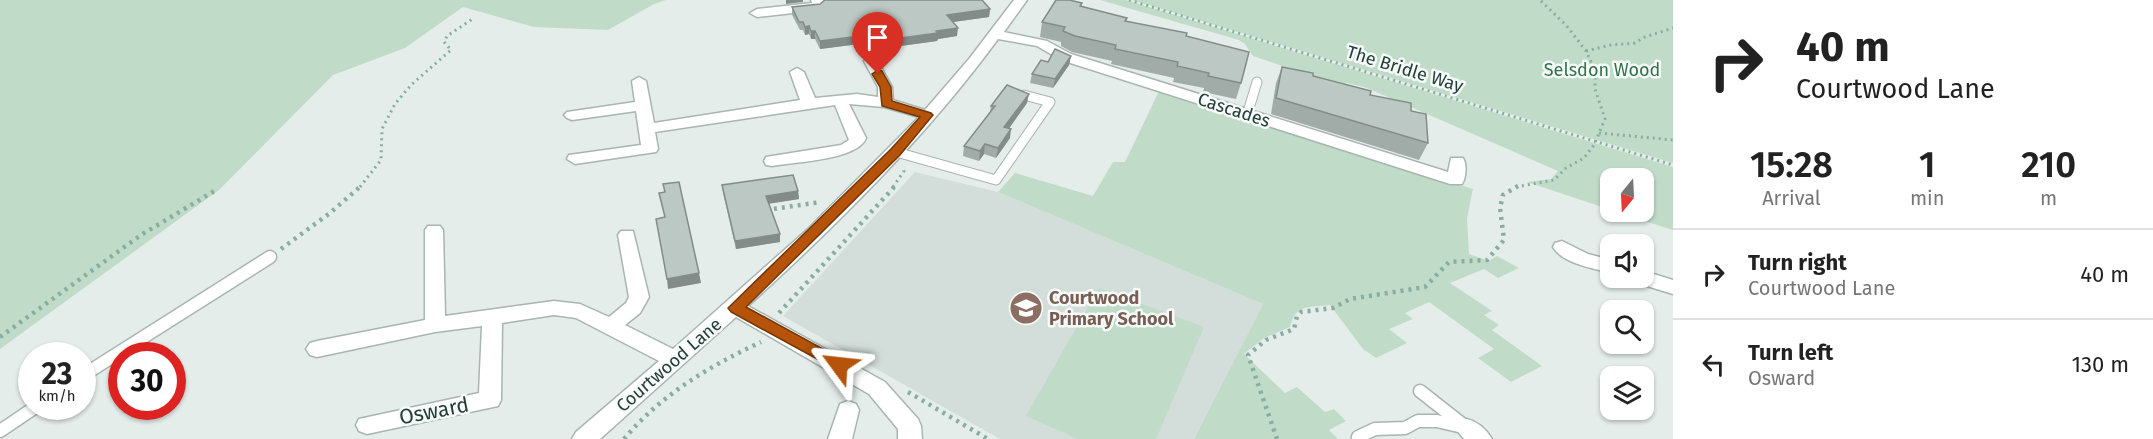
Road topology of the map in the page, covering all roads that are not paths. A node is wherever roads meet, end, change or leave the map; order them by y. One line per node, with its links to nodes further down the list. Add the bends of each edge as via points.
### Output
1 (817, 0): 3 (street, via 820,6)
2 (1021, 0): 4 (street, Courtwood Lane)
3 (757, 13)
4 (996, 35): 15 (street, Courtwood Lane); 16 (street, Cascades, via 1057,48 1066,57)
5 (871, 61): 12 (street, via 885,87)
6 (797, 72): 11 (street)
7 (639, 81): 13 (street)
8 (1257, 82): 16 (lane)
9 (1024, 94): 18 (lane, via 1050,102 996,180)
10 (840, 101): 11 (street); 12 (street); 20 (street, via 858,138 856,143 846,149)
11 (809, 103): 17 (street)
12 (886, 103): 15 (street)
13 (643, 106): 14 (street); 17 (street)
14 (572, 115)
15 (927, 115): 18 (street, Courtwood Lane)
16 (1247, 115): 21 (street, Cascades, via 1456,180)
17 (647, 129): 19 (street, via 651,148)
18 (896, 152): 29 (street, Courtwood Lane)
19 (575, 159)
20 (772, 161)
21 (1457, 162)
22 (434, 230): 31 (street)
23 (627, 235): 32 (street, via 639,297 633,309)
24 (1562, 247): 26 (street)
25 (270, 257): 35 (lane)
26 (1600, 264)
27 (1654, 281): 28 (street)
28 (1673, 286)
29 (736, 308): 34 (street, Courtwood Lane); 45 (street, via 777,323 877,388 910,426)
30 (492, 317): 31 (street); 32 (street, via 554,308 580,311); 39 (street, Osward, via 490,400)
31 (435, 326): 33 (street)
32 (610, 327): 34 (street)
33 (317, 349)
34 (675, 360): 43 (street, Courtwood Lane)
35 (96, 367)
36 (1420, 391): 41 (lane)
37 (848, 410): 44 (street)
38 (18, 419): 40 (lane)
39 (367, 425)
40 (0, 431)
41 (1473, 434): 42 (lane, via 1437,421 1418,421 1405,428 1375,429)
42 (1358, 437)
43 (585, 439)
44 (840, 439)
45 (910, 439)

